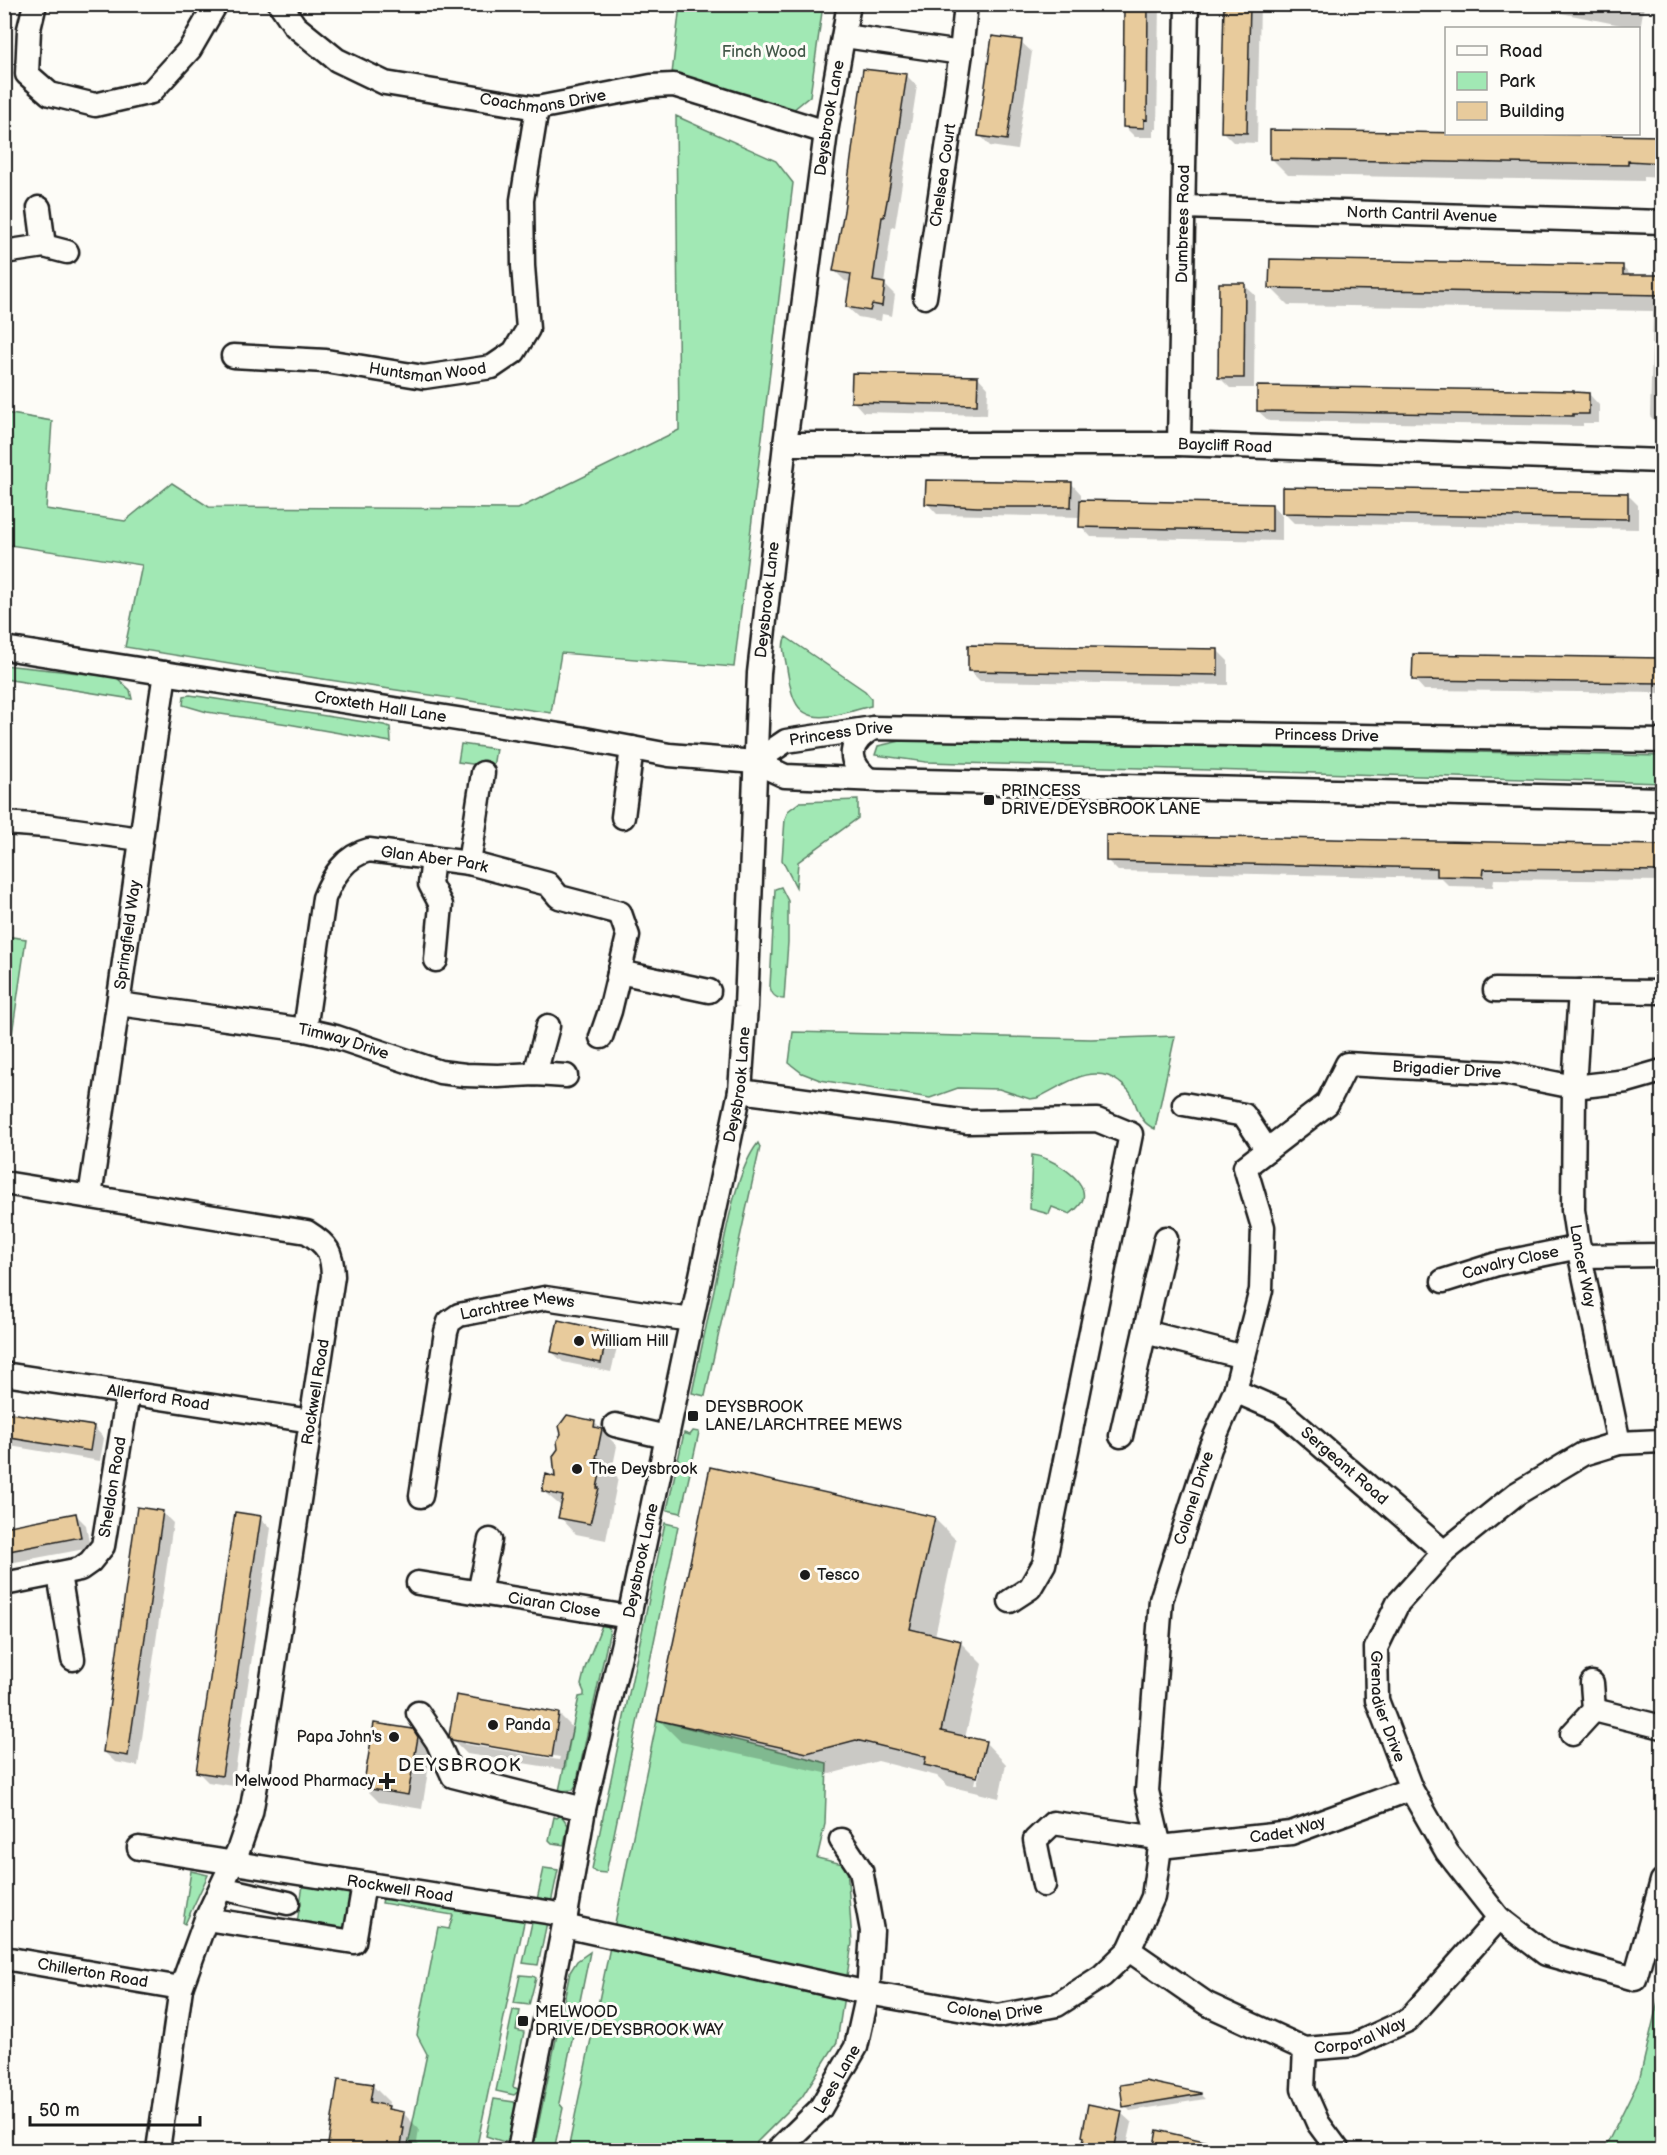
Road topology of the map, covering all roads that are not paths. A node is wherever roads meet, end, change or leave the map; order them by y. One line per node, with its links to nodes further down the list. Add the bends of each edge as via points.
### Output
1 (35, 4): 2 (street, via 29,29 27,74 50,94 95,105 151,92 190,49)
2 (216, 4)
3 (280, 4): 9 (street, Coachmans Drive, via 295,26 337,60 385,82)
4 (849, 4): 7 (street, Deysbrook Lane)
5 (966, 4): 8 (street, Chelsea Court)
6 (1187, 4): 11 (street, Dumbrees Road)
7 (845, 36): 8 (street); 10 (street, Deysbrook Lane)
8 (961, 53): 17 (street, Chelsea Court)
9 (537, 108): 10 (street, Coachmans Drive, via 674,85); 18 (street, Huntsman Wood, via 522,200 528,329 514,352 492,367 424,377 327,361)
10 (826, 132): 19 (street, Deysbrook Lane)
11 (1184, 207): 13 (street, North Cantril Avenue); 20 (street, Dumbrees Road)
12 (39, 208): 14 (street)
13 (1662, 222)
14 (44, 246): 15 (street); 16 (street)
15 (4, 252)
16 (68, 252)
17 (925, 297)
18 (233, 356)
19 (785, 444): 20 (street, Baycliff Road); 27 (street, Deysbrook Lane, via 759,673)
20 (1179, 444): 21 (street, Baycliff Road)
21 (1662, 460)
22 (4, 648): 23 (street, Croxteth Hall Lane)
23 (165, 673): 26 (street, Croxteth Hall Lane); 33 (street, Springfield Way)
24 (873, 728): 25 (street, Princess Drive); 27 (street, Princess Drive, via 786,741); 29 (street, via 863,734 853,752 853,760)
25 (1662, 741)
26 (632, 748): 27 (street, Croxteth Hall Lane); 31 (street)
27 (755, 762): 29 (street, Princess Drive, via 785,776); 50 (street, Deysbrook Lane)
28 (483, 773): 35 (street)
29 (867, 779): 30 (street, Princess Drive)
30 (1662, 798)
31 (623, 817)
32 (4, 823): 33 (street)
33 (140, 839): 42 (street, Springfield Way)
34 (433, 858): 35 (street, Glan Aber Park); 36 (street, via 430,884 441,905); 44 (street, Glan Aber Park, via 369,850 357,854 337,873 324,898)
35 (469, 863): 37 (street, Glan Aber Park, via 548,884 559,897 620,913 628,936)
36 (436, 960)
37 (619, 972): 39 (street); 45 (street)
38 (1495, 990): 40 (street)
39 (709, 991)
40 (1580, 992): 41 (street); 49 (street, Lancer Way)
41 (1662, 992)
42 (119, 1004): 44 (street, Timway Drive); 55 (street, Springfield Way)
43 (548, 1026): 47 (street)
44 (305, 1030): 47 (street, Timway Drive, via 440,1072 498,1077)
45 (601, 1037)
46 (1662, 1071): 49 (street, Brigadier Drive, via 1627,1081)
47 (535, 1074): 48 (street, Timway Drive)
48 (566, 1076)
49 (1574, 1087): 52 (street, Brigadier Drive, via 1505,1074 1347,1064 1327,1104); 57 (street, Lancer Way, via 1573,1210)
50 (740, 1091): 60 (street, Deysbrook Lane); 79 (street, via 968,1122 1097,1120 1131,1134 1044,1564 1030,1588)
51 (1184, 1104): 52 (street, via 1244,1116)
52 (1267, 1150): 53 (street, Brigadier Drive)
53 (1245, 1167): 62 (street, Colonel Drive, via 1263,1227 1262,1290)
54 (4, 1183): 55 (street, Rockwell Road)
55 (90, 1196): 66 (street, Rockwell Road, via 307,1232 328,1249 333,1276)
56 (1166, 1238): 61 (street)
57 (1579, 1252): 58 (street, Cavalry Close); 59 (street, Cavalry Close, via 1497,1264); 71 (street, Lancer Way)
58 (1662, 1255)
59 (1443, 1281)
60 (691, 1320): 69 (street, Deysbrook Lane); 72 (street, Larchtree Mews, via 545,1298 459,1315 449,1322 446,1332)
61 (1145, 1332): 62 (street); 68 (street)
62 (1244, 1357): 64 (street, Colonel Drive)
63 (4, 1374): 65 (street, Allerford Road)
64 (1235, 1391): 74 (street, Sergeant Road, via 1281,1411); 90 (street, Colonel Drive, via 1210,1448 1161,1600 1148,1791)
65 (128, 1393): 66 (street, Allerford Road); 75 (street, Sheldon Road, via 103,1546 80,1569)
66 (311, 1421): 92 (street, Rockwell Road, via 256,1785 244,1836)
67 (615, 1425): 69 (street)
68 (1121, 1436)
69 (666, 1437): 80 (street, Deysbrook Lane)
70 (1662, 1441): 71 (street, Grenadier Drive)
71 (1619, 1443): 74 (street, Grenadier Drive, via 1583,1454 1516,1494)
72 (421, 1496)
73 (490, 1540): 78 (street)
74 (1444, 1552): 87 (street, Grenadier Drive, via 1398,1603 1376,1648 1377,1700)
75 (59, 1574): 77 (street, Sheldon Road); 81 (street)
76 (418, 1583): 78 (street, Ciaran Close)
77 (4, 1584)
78 (479, 1593): 80 (street, Ciaran Close)
79 (1010, 1601)
80 (628, 1617): 88 (street, Deysbrook Lane)
81 (73, 1659)
82 (1592, 1683): 83 (street)
83 (1594, 1710): 85 (street); 86 (street)
84 (418, 1713): 88 (street, via 437,1741 453,1776)
85 (1662, 1727)
86 (1572, 1734)
87 (1411, 1789): 90 (street, Cadet Way, via 1291,1833); 99 (street, Grenadier Drive, via 1447,1852)
88 (584, 1809): 100 (street, Deysbrook Lane)
89 (841, 1840): 104 (street, via 861,1870 872,1931)
90 (1159, 1842): 95 (street, via 1053,1823 1035,1840); 101 (street, Colonel Drive, via 1153,1897)
91 (139, 1848): 92 (street)
92 (232, 1863): 94 (street, Rockwell Road); 96 (street, Rockwell Road)
93 (1662, 1881): 99 (street, Grenadier Drive, via 1635,1979 1546,1954)
94 (364, 1884): 98 (street, via 354,1942); 100 (street, Rockwell Road)
95 (1044, 1885)
96 (221, 1888): 97 (street); 98 (street, Rockwell Road)
97 (288, 1903)
98 (206, 1918): 103 (street, Rockwell Road)
99 (1499, 1918): 105 (street, Corporal Way, via 1408,2020 1354,2045)
100 (565, 1921): 104 (street, Colonel Drive); 107 (street, Deysbrook Lane)
101 (1130, 1950): 104 (street, Colonel Drive, via 1102,1976 1057,2005 998,2016); 105 (street, Corporal Way, via 1207,2004)
102 (4, 1958): 103 (street, Chillerton Road)
103 (181, 1988): 106 (street, Rockwell Road)
104 (868, 1993): 108 (street, Lees Lane, via 856,2047 820,2109)
105 (1305, 2049): 109 (street, via 1303,2089 1318,2123)
106 (158, 2151)
107 (519, 2151)
108 (778, 2151)
109 (1338, 2151)

